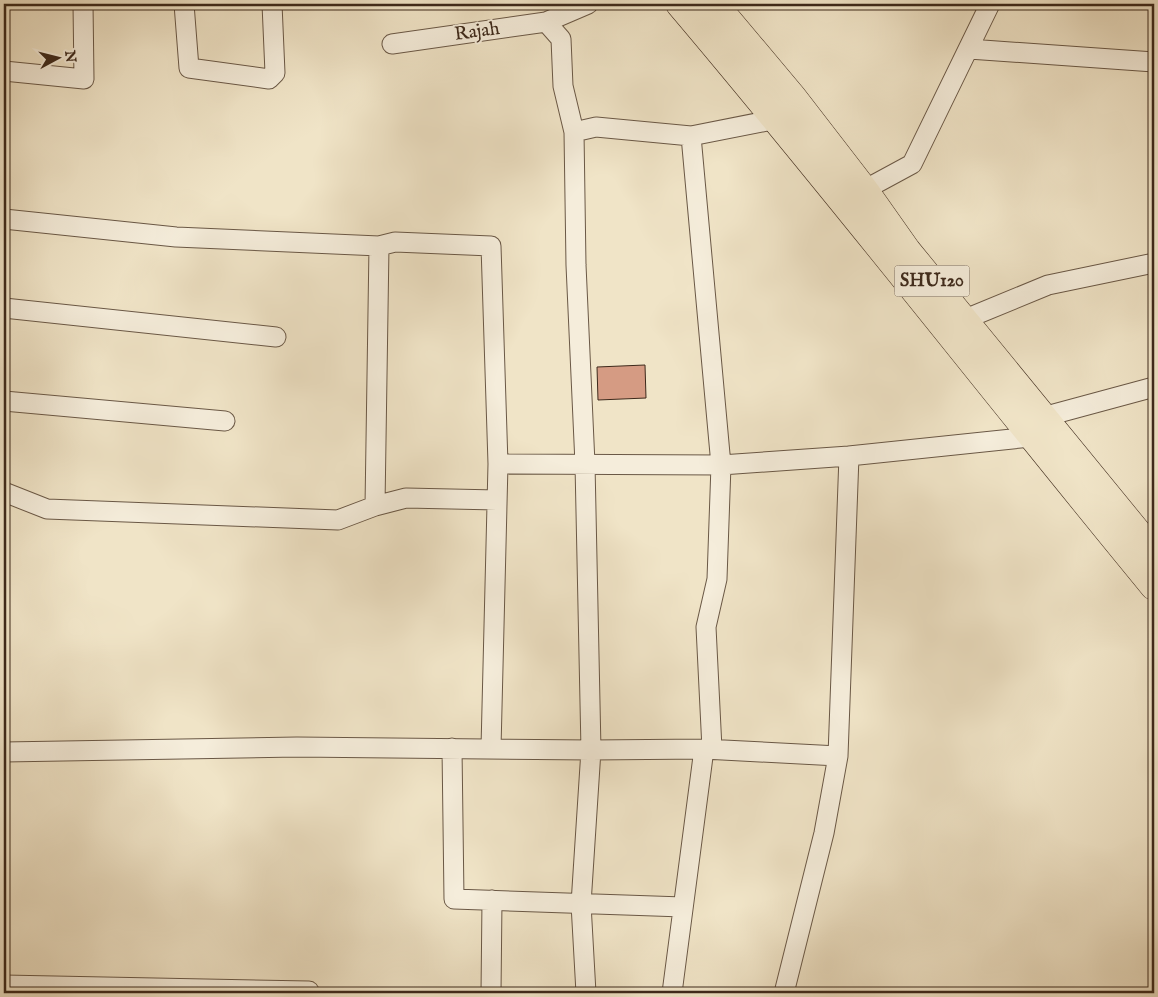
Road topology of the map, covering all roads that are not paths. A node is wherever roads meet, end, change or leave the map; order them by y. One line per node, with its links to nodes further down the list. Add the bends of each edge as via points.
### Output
1 (83, 4): 12 (street, via 84,79)
2 (184, 4): 3 (street, via 189,68 269,79 275,73)
3 (272, 4)
4 (588, 4): 8 (street, Rajah)
5 (680, 4): 13 (main road)
6 (714, 4): 16 (main road, SHU120)
7 (990, 4): 10 (street)
8 (546, 22): 9 (street, Rajah); 14 (street, via 561,39 563,86)
9 (392, 44)
10 (969, 49): 11 (street); 16 (street, via 912,164)
11 (1154, 62)
12 (4, 71)
13 (777, 119): 15 (street); 26 (main road)
14 (574, 132): 15 (street, via 596,127); 29 (street)
15 (691, 136): 30 (street)
16 (864, 190): 21 (main road, SHU120, via 907,251)
17 (4, 219): 18 (street, via 176,237)
18 (379, 246): 28 (street, via 395,242 491,246); 33 (street)
19 (1154, 263): 21 (street, via 1048,285)
20 (4, 308): 22 (street)
21 (963, 320): 26 (main road, SHU120)
22 (276, 338)
23 (1154, 387): 26 (street)
24 (4, 401): 25 (street)
25 (225, 421)
26 (1037, 427): 27 (street); 34 (main road, SHU120); 35 (main road)
27 (849, 456): 30 (street); 41 (street)
28 (498, 464): 29 (street); 32 (street)
29 (585, 464): 30 (street); 39 (street)
30 (721, 466): 38 (street, via 717,579 706,627)
31 (4, 492): 33 (street, via 47,509 338,520)
32 (498, 500): 33 (street, via 406,498); 37 (street)
33 (376, 506)
34 (1150, 542)
35 (1154, 586)
36 (452, 748): 37 (street); 40 (street); 42 (street, via 454,899)
37 (491, 748): 39 (street)
38 (708, 749): 39 (street); 41 (street); 44 (street)
39 (591, 750): 43 (street)
40 (4, 752)
41 (838, 756): 50 (street, via 824,833)
42 (492, 900): 43 (street); 47 (street)
43 (582, 904): 44 (street); 48 (street)
44 (683, 908): 49 (street)
45 (4, 985): 46 (street)
46 (309, 993)
47 (491, 993)
48 (586, 993)
49 (672, 993)
50 (784, 993)

